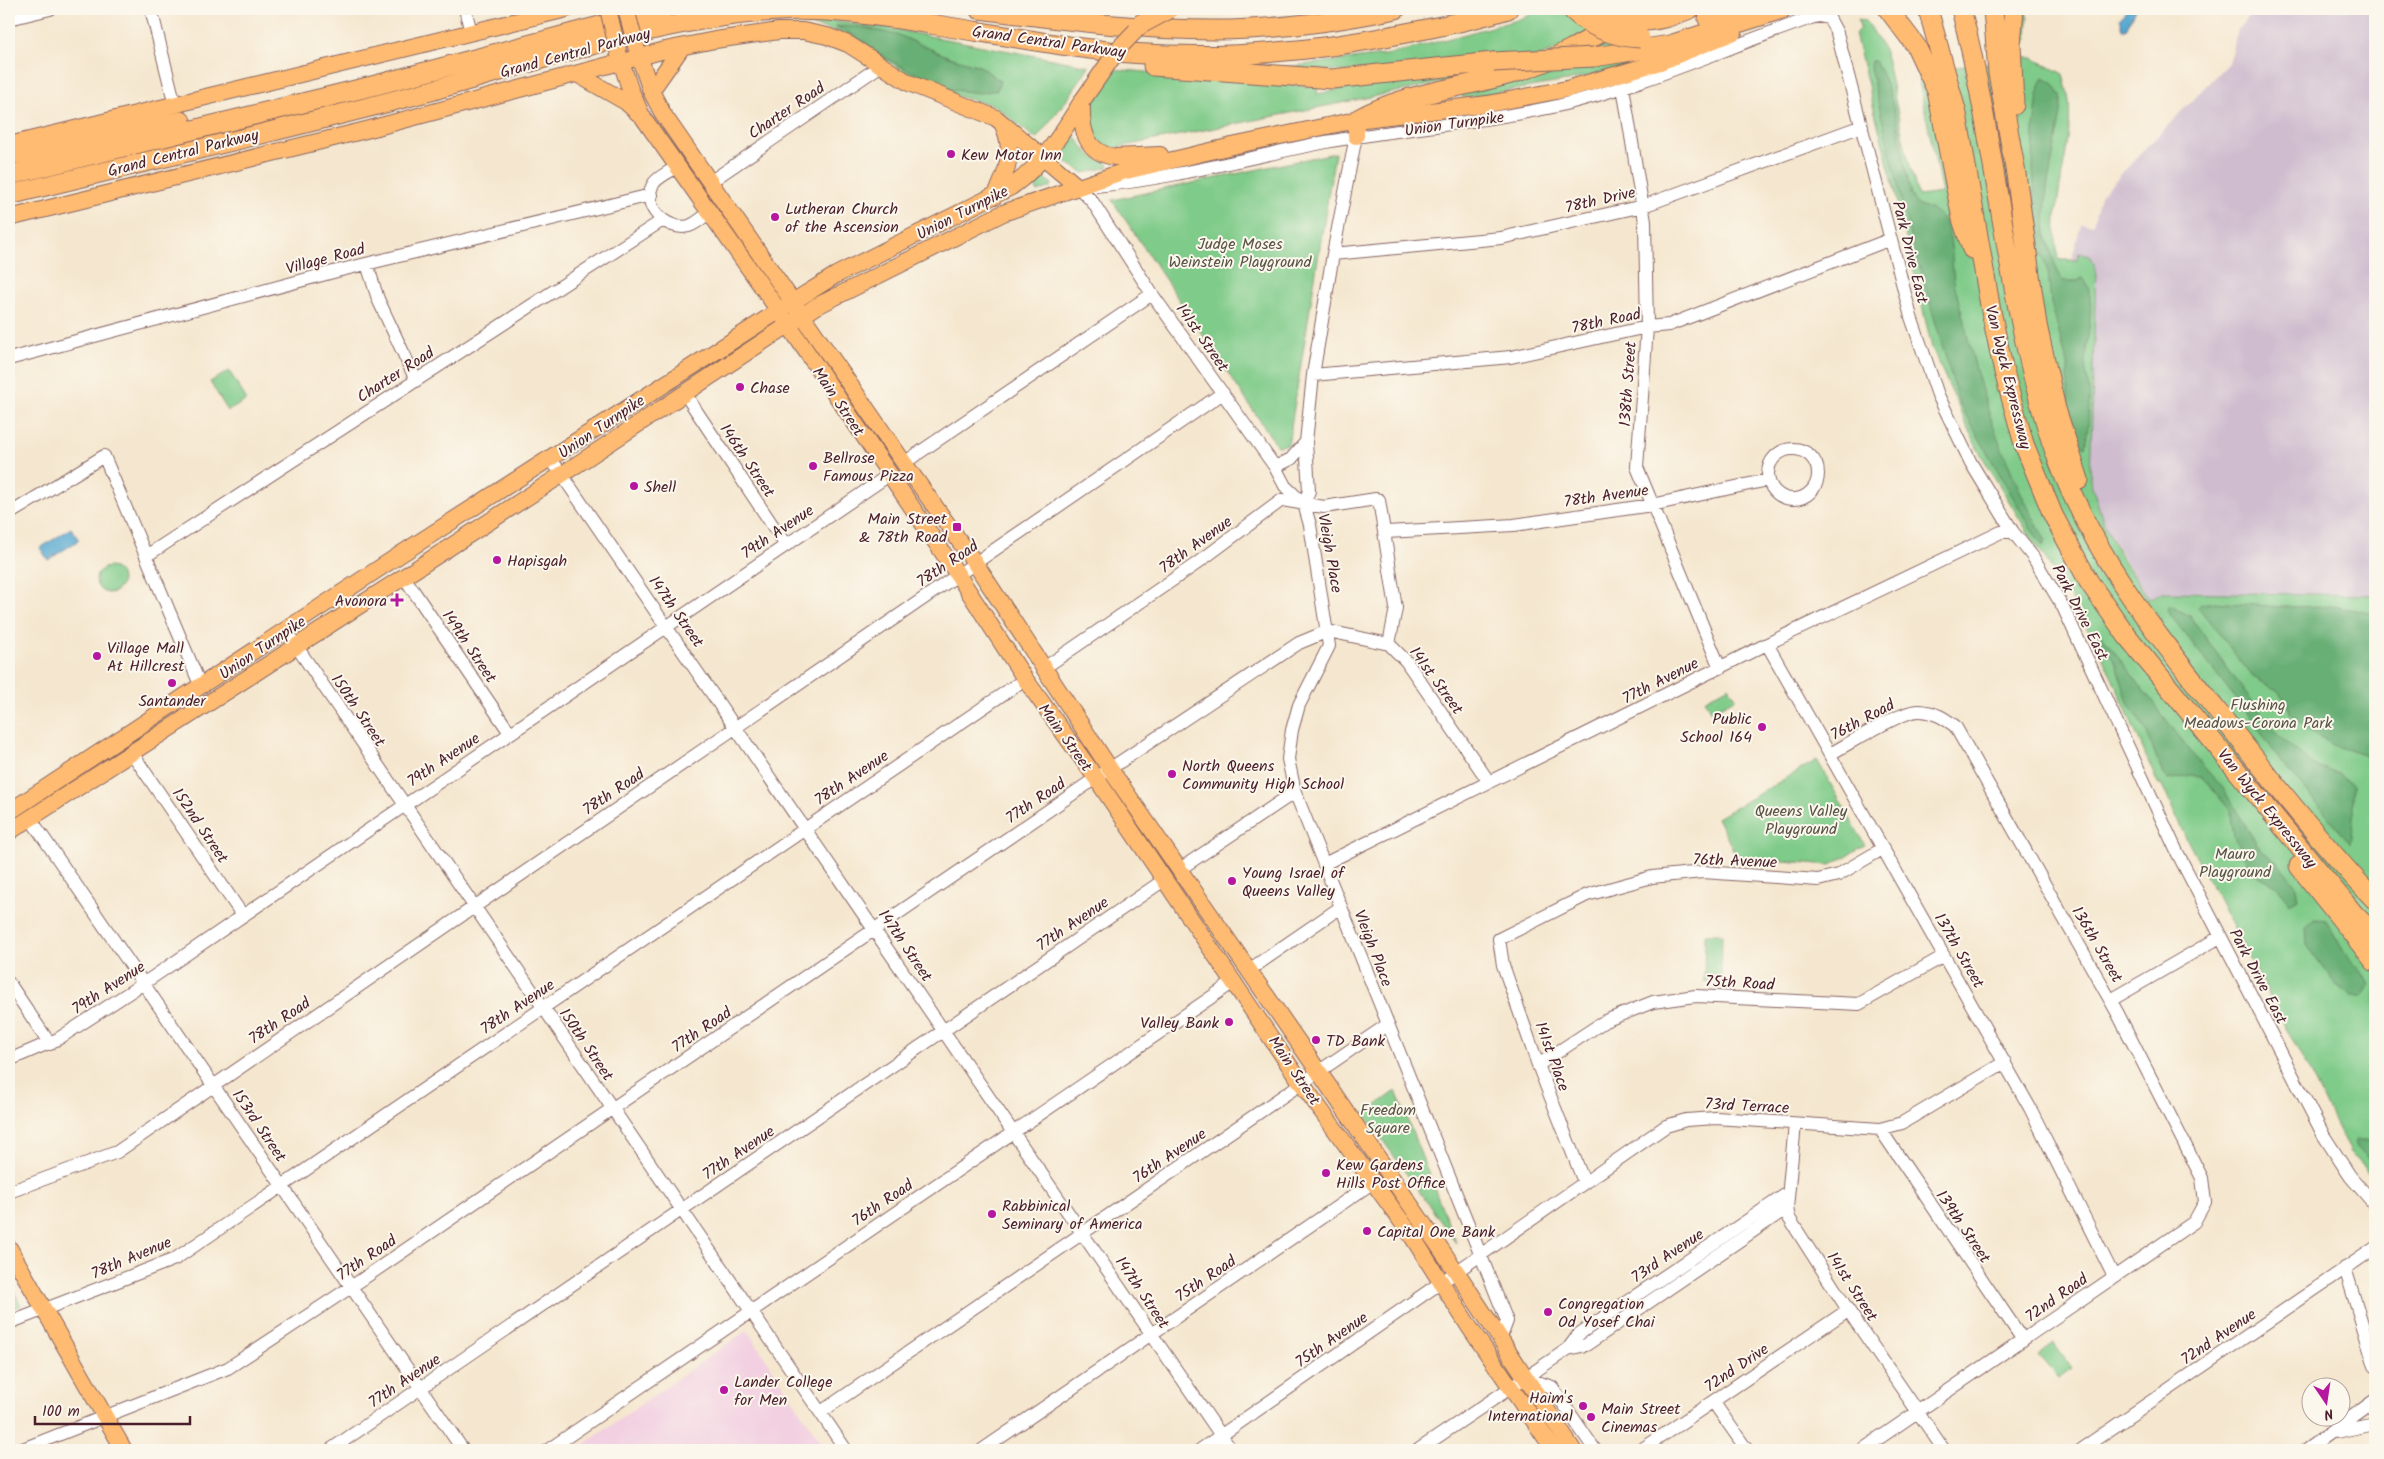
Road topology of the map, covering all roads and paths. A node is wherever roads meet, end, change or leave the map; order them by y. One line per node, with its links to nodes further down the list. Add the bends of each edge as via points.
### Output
1 (50, 9): 29 (street)
2 (151, 9): 44 (street)
3 (466, 9): 32 (street)
4 (567, 9): 32 (main road)
5 (608, 9): 37 (main road, Main Street, bridge)
6 (626, 9): 36 (main road, Main Street, bridge)
7 (664, 9): 42 (highway, Grand Central Parkway)
8 (979, 9): 27 (highway, Grand Central Parkway)
9 (1158, 9): 30 (main road, Union Turnpike, bridge)
10 (1169, 9): 30 (highway, bridge)
11 (1318, 9): 27 (highway, via 1200,20)
12 (1396, 9): 27 (highway, Grand Central Parkway, via 1318,22 1216,30 1123,26)
13 (1480, 9): 31 (highway)
14 (1508, 9): 31 (highway, Grand Central Parkway)
15 (1571, 9): 19 (highway, bridge, via 1607,32 1640,38)
16 (1591, 9): 18 (highway, bridge, via 1607,18 1626,22 1646,22)
17 (1640, 9): 48 (highway, via 1574,48 1528,68 1414,96 1380,108)
18 (1690, 9)
19 (1736, 9)
20 (1782, 9): 34 (highway, bridge, via 1670,45 1594,57 1493,62 1353,78 1318,79 1138,64)
21 (1787, 9): 48 (main road, Union Turnpike, via 1677,55 1595,82)
22 (1888, 9): 72 (highway, via 1909,34 1937,91 1962,220)
23 (1928, 9): 72 (highway, Van Wyck Expressway, via 1957,114)
24 (1961, 9): 94 (highway, Van Wyck Expressway, via 2033,377 2057,458)
25 (1993, 9): 33 (highway)
26 (2014, 9): 33 (highway)
27 (1017, 13)
28 (1819, 16): 40 (street, Union Turnpike); 47 (street, Park Drive East, via 1828,18 1837,32)
29 (9, 19)
30 (1139, 25): 43 (main road, Union Turnpike, bridge)
31 (1426, 29): 34 (highway, Grand Central Parkway, via 1342,46 1252,55 1151,54)
32 (471, 32): 44 (main road)
33 (2003, 42): 94 (highway, via 2016,174 2036,318 2047,372)
34 (1050, 43): 58 (highway, Grand Central Parkway, via 853,13 792,10 732,15 610,41 384,103)
35 (682, 46): 36 (main road, Grand Central Parkway); 38 (main road, Grand Central Parkway, via 766,32 803,31 838,39); 41 (main road)
36 (638, 54): 37 (main road, Grand Central Parkway); 41 (main road, Main Street)
37 (620, 58): 39 (main road, Grand Central Parkway); 45 (main road, Main Street)
38 (880, 66): 46 (main road, Grand Central Parkway, via 909,83 976,108); 56 (street, Charter Road)
39 (577, 74): 45 (main road, via 626,102); 64 (main road, Grand Central Parkway)
40 (1623, 87): 48 (street, Union Turnpike, via 1497,118); 62 (street, 138th Street)
41 (651, 91): 56 (main road, Main Street)
42 (323, 98): 51 (highway, via 211,114); 54 (highway, Grand Central Parkway)
43 (1082, 101): 50 (main road, via 1083,134 1101,153 1115,157); 52 (main road, Union Turnpike)
44 (175, 105): 49 (main road)
45 (642, 116): 53 (main road, Main Street)
46 (1002, 123): 52 (main road, Grand Central Parkway); 60 (main road, via 1008,133 1010,161)
47 (1862, 126): 62 (street, 78th Drive); 66 (street, Park Drive East)
48 (1356, 128): 50 (main road, Union Turnpike); 57 (street, Union Turnpike, via 1136,182); 67 (street, Vleigh Place)
49 (9, 145)
50 (1196, 154): 57 (main road, Union Turnpike, via 1122,172)
51 (9, 155)
52 (1043, 158): 55 (main road, Union Turnpike); 57 (main road, Grand Central Parkway)
53 (676, 167): 59 (street, via 656,181); 63 (main road, Main Street)
54 (9, 175)
55 (1023, 178): 60 (main road, Union Turnpike); 61 (main road, via 1032,191)
56 (710, 182): 70 (main road, Main Street)
57 (1078, 187): 61 (main road, Union Turnpike); 69 (street, 141st Street, via 1092,201)
58 (9, 195)
59 (651, 195): 65 (street, via 654,210); 68 (street, Village Road)
60 (995, 196): 70 (main road, Union Turnpike, via 845,271)
61 (1033, 203): 73 (main road, Union Turnpike, via 1003,213 817,306)
62 (1643, 206): 67 (street, 78th Drive, via 1501,238); 75 (street, 138th Street)
63 (709, 213): 65 (street, via 691,226 680,227); 71 (main road, Main Street)
64 (9, 218)
65 (663, 220): 78 (street, Charter Road)
66 (1891, 239): 75 (street, 78th Road, via 1669,325); 93 (street, Park Drive East, via 1911,317 1938,395 1971,463)
67 (1333, 254): 77 (street, Vleigh Place)
68 (368, 264): 76 (street, Village Road); 78 (street, via 378,299)
69 (1152, 294): 80 (street, 141st Street); 83 (street)
70 (794, 301): 71 (main road, Union Turnpike); 73 (main road, Main Street)
71 (779, 311): 74 (main road, Main Street); 82 (main road, Union Turnpike)
72 (1991, 311): 109 (highway, Van Wyck Expressway, via 2017,420 2053,515 2089,582)
73 (804, 316): 74 (main road, Union Turnpike); 83 (main road, Main Street)
74 (789, 327): 79 (main road, Union Turnpike); 86 (main road, Main Street)
75 (1648, 327): 77 (street, 78th Road, via 1511,358); 90 (street, 138th Street, via 1637,467)
76 (9, 358)
77 (1313, 375): 81 (street, Vleigh Place)
78 (416, 380): 96 (street, Charter Road)
79 (685, 394): 85 (main road, Union Turnpike); 95 (street, 146th Street)
80 (1223, 394): 84 (street, 141st Street); 97 (street, 78th Road)
81 (1306, 442): 84 (street, via 1291,458); 89 (street, Vleigh Place, via 1309,491)
82 (551, 459): 85 (street, 147th Street); 101 (main road, Union Turnpike)
83 (904, 463): 97 (main road, Main Street)
84 (1275, 467): 89 (street, 141st Street, via 1285,486)
85 (562, 474): 99 (main road, Union Turnpike); 100 (street, 147th Street)
86 (888, 475): 95 (street, 79th Avenue); 98 (main road, Main Street)
87 (1768, 480): 87 (street, via 1780,496 1801,498 1816,485 1818,466 1814,458 1801,449 1785,449 1771,461); 90 (street, 78th Avenue)
88 (1379, 500): 89 (street, 78th Avenue, via 1324,506); 92 (street, 141st Street)
89 (1304, 504): 102 (street, Vleigh Place, via 1309,516); 106 (street, 78th Avenue, via 1282,500 1196,564)
90 (1652, 505): 92 (street, 78th Avenue, via 1514,525); 107 (street, 138th Street)
91 (9, 514): 96 (street, via 104,456)
92 (1386, 532): 103 (street, 141st Street, via 1396,608)
93 (2013, 532): 104 (street, 77th Avenue, via 2002,532); 135 (street, Park Drive East, via 2033,557 2063,607)
94 (2097, 543): 129 (highway, Van Wyck Expressway, via 2126,592 2172,654 2320,839)
95 (785, 544): 100 (street, 79th Avenue)
96 (146, 556): 110 (street)
97 (975, 563): 98 (street, 78th Road); 106 (main road, Main Street)
98 (958, 575): 108 (main road, Main Street); 112 (street, 78th Road)
99 (404, 577): 105 (main road, Union Turnpike); 113 (street, 149th Street)
100 (667, 625): 112 (street, 147th Street); 113 (street, 79th Avenue)
101 (286, 630): 105 (street, 150th Street); 110 (main road, Union Turnpike)
102 (1328, 631): 103 (street); 116 (street, 77th Road, via 1299,643); 119 (street, Vleigh Place, via 1328,646 1292,730 1288,759)
103 (1389, 644): 118 (street, 141st Street, via 1406,660)
104 (1767, 644): 107 (street, 77th Avenue); 115 (street, 137th Street)
105 (296, 647): 114 (main road, Union Turnpike); 120 (street, 150th Street)
106 (1044, 668): 116 (main road, Main Street)
107 (1720, 668): 118 (street, 77th Avenue)
108 (1024, 679): 117 (main road, Main Street); 123 (street, 78th Avenue)
109 (2163, 682): 134 (highway, Van Wyck Expressway, via 2354,914); 138 (highway, via 2200,742)
110 (201, 687): 121 (main road, Union Turnpike)
111 (1938, 714): 115 (street, 76th Road, via 1918,710 1903,715); 143 (street, 136th Street, via 1955,726)
112 (736, 726): 123 (street, 147th Street); 130 (street, 78th Road)
113 (510, 733): 120 (street, 79th Avenue)
114 (132, 753): 122 (main road, Union Turnpike); 132 (street, 152nd Street)
115 (1830, 754): 125 (street, 137th Street)
116 (1110, 769): 117 (street, 77th Road); 127 (main road, Main Street)
117 (1096, 778): 128 (main road, Main Street); 133 (street, 77th Road)
118 (1489, 782): 126 (street, 77th Avenue)
119 (1295, 792): 126 (street, Vleigh Place); 127 (street)
120 (404, 805): 130 (street, 150th Street); 132 (street, 79th Avenue)
121 (9, 812)
122 (30, 818): 124 (main road, Union Turnpike); 142 (street, 153rd Street)
123 (806, 828): 133 (street, 147th Street); 144 (street, 78th Avenue)
124 (9, 832)
125 (1884, 848): 136 (street, 76th Avenue, via 1838,875 1818,880 1703,872 1652,877 1587,895); 137 (street, 137th Street)
126 (1324, 864): 131 (street, Vleigh Place)
127 (1180, 868): 139 (main road, Main Street)
128 (1164, 880): 140 (main road, Main Street); 146 (street, 77th Avenue)
129 (2375, 900)
130 (474, 906): 144 (street, 150th Street); 153 (street, 78th Road)
131 (1341, 907): 139 (street); 145 (street, Vleigh Place)
132 (243, 916): 142 (street, 79th Avenue)
133 (875, 929): 146 (street, 147th Street); 154 (street, 77th Road)
134 (2375, 935)
135 (2220, 937): 143 (street); 164 (street, Park Drive East, via 2324,1136 2350,1176)
136 (1499, 939): 150 (street, 141st Place, via 1503,965)
137 (1944, 956): 149 (street, 137th Street); 150 (street, 75th Road, via 1859,1004 1696,996 1653,1002 1605,1021)
138 (2375, 962)
139 (1249, 970): 151 (main road, Main Street)
140 (1235, 981): 152 (main road, Main Street); 157 (street, 76th Road)
141 (9, 983): 147 (street)
142 (143, 984): 147 (street, 79th Avenue); 153 (street, 153rd Street)
143 (2111, 1000): 163 (street, 136th Street, via 2202,1178)
144 (543, 1008): 154 (street, 150th Street); 160 (street, 78th Avenue)
145 (1387, 1025): 151 (street, 76th Avenue); 170 (street, Vleigh Place)
146 (944, 1030): 157 (street, 147th Street); 166 (street, 77th Avenue)
147 (50, 1044): 148 (street, 79th Avenue)
148 (9, 1060)
149 (2005, 1062): 156 (street, 73rd Terrace, via 1902,1122); 173 (street, 137th Street)
150 (1538, 1065): 158 (street, 141st Place)
151 (1319, 1072): 152 (street, 76th Avenue); 172 (main road, Main Street)
152 (1302, 1084): 159 (main road, Main Street); 167 (street, 76th Avenue)
153 (213, 1085): 160 (street, 153rd Street); 161 (street, 78th Road, via 117,1152)
154 (612, 1109): 166 (street, 150th Street); 175 (street, 77th Road)
155 (1795, 1124): 156 (street, 73rd Terrace); 158 (street, 73rd Terrace, via 1716,1118 1686,1120 1666,1126); 162 (street, 141st Street)
156 (1880, 1130): 182 (street, 139th Street)
157 (1014, 1132): 167 (street, 147th Street); 178 (street, 76th Road)
158 (1584, 1182): 170 (street, 73rd Terrace)
159 (1372, 1183): 174 (main road, Main Street); 180 (street, 75th Road)
160 (282, 1186): 175 (street, 153rd Street); 176 (street, 78th Avenue, via 175,1259)
161 (9, 1192)
162 (1788, 1192): 165 (street, 141st Street); 183 (street, 73rd Avenue, via 1579,1334)
163 (2205, 1202): 173 (street, 72nd Road, via 2194,1222)
164 (2375, 1205)
165 (1787, 1208): 177 (street, 141st Street, via 1789,1218); 183 (street, 73rd Avenue, via 1586,1345)
166 (681, 1210): 178 (street, 150th Street); 186 (street, 77th Avenue)
167 (1083, 1233): 180 (street, 147th Street); 189 (street, 76th Avenue)
168 (9, 1248): 176 (main road)
169 (2375, 1248): 171 (street, 72nd Avenue)
170 (1479, 1254): 172 (street, 75th Avenue); 181 (street, Vleigh Place, via 1507,1320)
171 (2346, 1268): 184 (street); 212 (street, 72nd Avenue)
172 (1456, 1271): 174 (street, 75th Avenue); 181 (main road, Main Street)
173 (2114, 1277): 182 (street, 72nd Road)
174 (1442, 1283): 185 (main road, Main Street, via 1470,1328); 194 (street, 75th Avenue)
175 (351, 1287): 186 (street, 153rd Street); 191 (street, 77th Road, via 228,1368)
176 (43, 1310): 179 (street, 78th Avenue); 191 (main road)
177 (1848, 1310): 188 (street, 72nd Drive); 190 (street, 141st Street)
178 (751, 1312): 189 (street, 150th Street); 199 (street, 76th Road)
179 (9, 1323)
180 (1152, 1334): 194 (street, 147th Street); 201 (street, 75th Road)
181 (1500, 1340): 185 (main road, Main Street)
182 (2023, 1340): 190 (street, 72nd Road)
183 (1568, 1349): 185 (street, 73rd Avenue)
184 (2375, 1366)
185 (1519, 1382): 204 (street, 73rd Avenue); 205 (main road, Main Street); 206 (main road, Main Street); 207 (street, via 1552,1387)
186 (420, 1389): 197 (street, 77th Avenue); 198 (street, 153rd Street)
187 (2375, 1400): 193 (street)
188 (1714, 1402): 208 (street, 72nd Drive); 209 (street)
189 (821, 1412): 200 (street, 150th Street)
190 (1918, 1412): 210 (street, 72nd Road); 211 (street, 141st Street)
191 (105, 1417): 195 (street, 77th Road); 196 (main road)
192 (2375, 1424): 193 (street)
193 (2332, 1433): 213 (street)
194 (1221, 1436): 202 (street, 75th Avenue); 203 (street, 147th Street)
195 (20, 1450)
196 (124, 1450)
197 (330, 1450)
198 (463, 1450)
199 (548, 1450)
200 (846, 1450)
201 (982, 1450)
202 (1200, 1450)
203 (1231, 1450)
204 (1418, 1450)
205 (1554, 1450)
206 (1573, 1450)
207 (1595, 1450)
208 (1641, 1450)
209 (1747, 1450)
210 (1862, 1450)
211 (1944, 1450)
212 (2080, 1450)
213 (2306, 1450)

